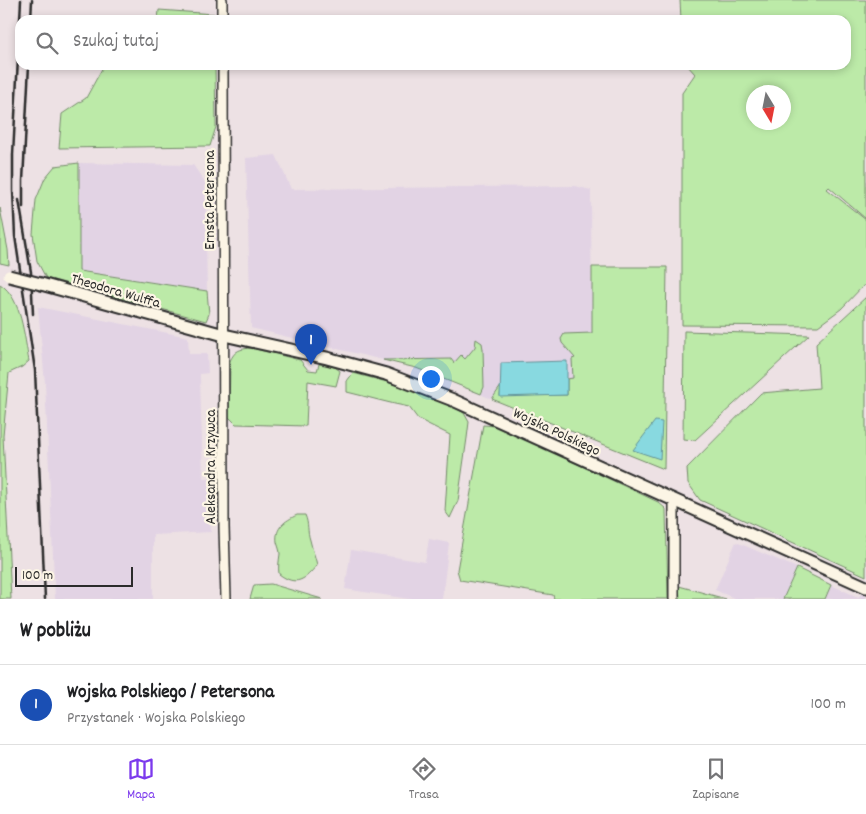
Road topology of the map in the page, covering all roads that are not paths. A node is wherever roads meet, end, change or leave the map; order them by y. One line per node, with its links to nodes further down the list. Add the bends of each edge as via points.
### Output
1 (222, 0): 2 (street)
2 (222, 15)
3 (222, 70): 5 (street, Ernsta Petersona)
4 (4, 275): 5 (street, Theodora Wulffa, bridge)
5 (224, 335): 6 (street, Wojska Polskiego, via 386,374 453,400); 8 (street, Aleksandra Krzywca)
6 (674, 500): 7 (street, Wojska Polskiego); 9 (street)
7 (866, 586)
8 (226, 599)
9 (674, 599)

